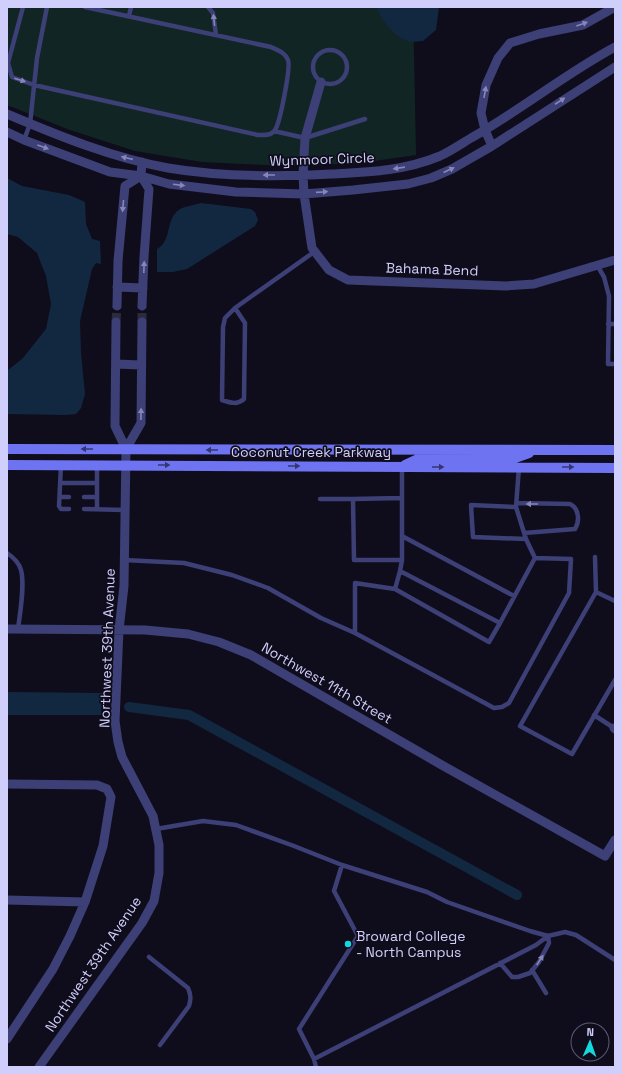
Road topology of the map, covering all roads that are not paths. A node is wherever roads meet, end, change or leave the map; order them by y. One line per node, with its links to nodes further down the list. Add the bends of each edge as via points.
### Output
1 (23, 7): 12 (lane, one-way to 12, via 8,63 12,77)
2 (47, 7): 12 (lane, via 36,58)
3 (85, 7): 7 (lane)
4 (131, 7): 7 (lane)
5 (208, 7): 8 (lane, one-way to 5, via 213,13)
6 (615, 7): 16 (street, one-way to 6, via 481,113 486,85 498,58 510,43 583,25)
7 (129, 16): 8 (lane)
8 (216, 35): 17 (lane, via 271,47 284,53 289,69 279,120)
9 (615, 47): 16 (street, Wynmoor Circle)
10 (615, 67): 21 (street, one-way to 10)
11 (321, 82): 11 (lane, via 333,84 343,78 347,67 344,56 330,49 316,56 312,67 313,73); 19 (street, Bahama Bend)
12 (34, 85): 15 (lane); 17 (lane, via 258,136 269,135)
13 (7, 114): 15 (street, Wynmoor Circle)
14 (365, 119): 19 (lane)
15 (30, 124): 20 (lane); 22 (street, Wynmoor Circle, one-way to 15, via 114,155)
16 (485, 130): 21 (street); 24 (street, Wynmoor Circle, one-way to 24, via 441,155 409,167 376,172)
17 (274, 131): 19 (lane)
18 (7, 132): 20 (street)
19 (305, 138): 24 (street, Bahama Bend)
20 (24, 140): 23 (street, one-way to 23, via 110,172)
21 (492, 146): 25 (street, one-way to 21, via 408,184 452,169)
22 (142, 162): 23 (street); 24 (street, Wynmoor Circle, one-way to 22, via 236,175 168,168)
23 (141, 176): 25 (street, one-way to 25, via 169,184 236,192); 29 (street, one-way to 29, via 125,186); 30 (street, one-way to 23, via 150,189)
24 (303, 176): 25 (street, Bahama Bend)
25 (304, 194): 26 (street, Bahama Bend)
26 (314, 252): 28 (street, Bahama Bend, via 329,270 348,280 506,286 534,284); 33 (lane)
27 (615, 260): 28 (street, Bahama Bend)
28 (597, 265): 36 (lane, via 604,277 609,296)
29 (117, 287): 30 (street); 31 (street)
30 (143, 288): 32 (street)
31 (117, 306)
32 (142, 306)
33 (235, 308): 33 (lane, via 225,318 223,327 222,400 231,403 239,403 244,399 245,323)
34 (116, 322): 38 (street)
35 (142, 322): 40 (street)
36 (608, 324): 37 (lane); 39 (lane, via 608,364)
37 (615, 324)
38 (116, 364): 40 (street); 42 (street, via 115,426)
39 (615, 364)
40 (141, 365): 42 (street, one-way to 40, via 141,423)
41 (7, 449): 42 (main road, Coconut Creek Parkway, one-way to 41)
42 (126, 449): 44 (main road, Coconut Creek Parkway, one-way to 42); 48 (street, Northwest 39th Avenue)
43 (615, 450): 44 (main road, Coconut Creek Parkway)
44 (534, 451): 49 (main road, via 515,458 420,458)
45 (7, 465): 46 (main road, Coconut Creek Parkway)
46 (61, 465): 47 (main road, Coconut Creek Parkway); 52 (lane)
47 (97, 465): 48 (main road, Coconut Creek Parkway); 53 (lane)
48 (125, 465): 49 (main road, Coconut Creek Parkway, one-way to 49); 65 (street, Northwest 39th Avenue)
49 (402, 466): 50 (main road, Coconut Creek Parkway, one-way to 50); 58 (lane)
50 (520, 467): 51 (main road, Coconut Creek Parkway, one-way to 51); 61 (lane)
51 (615, 468)
52 (60, 483): 53 (lane); 54 (lane)
53 (97, 483): 57 (lane)
54 (60, 497): 55 (lane); 62 (lane, via 61,509)
55 (69, 497)
56 (84, 497): 57 (lane)
57 (97, 497): 64 (lane)
58 (401, 498): 60 (lane); 67 (lane)
59 (320, 499): 60 (lane)
60 (353, 499): 73 (lane, via 354,560)
61 (516, 505): 66 (lane); 66 (lane, one-way to 61, via 575,529 578,523 577,511 570,504); 68 (lane, via 471,505 473,537)
62 (69, 509)
63 (84, 509): 64 (lane)
64 (97, 509): 65 (lane)
65 (125, 510): 72 (street, Northwest 39th Avenue)
66 (524, 533): 68 (lane)
67 (402, 536): 73 (lane); 77 (lane)
68 (526, 539): 70 (lane)
69 (7, 553): 81 (lane, via 21,570)
70 (535, 558): 77 (lane); 83 (lane, via 571,559 569,593 509,704 502,707 494,708)
71 (595, 558): 76 (lane)
72 (124, 560): 82 (street, Northwest 39th Avenue); 83 (lane, via 184,563 232,575 268,588 321,618)
73 (402, 560): 74 (lane)
74 (400, 571): 75 (lane); 79 (lane)
75 (395, 588): 79 (lane, via 489,642); 83 (lane, via 355,583)
76 (596, 592): 78 (lane); 85 (lane, via 520,726 572,754)
77 (514, 596): 79 (lane)
78 (615, 601)
79 (500, 623)
80 (7, 629): 81 (street, Northwest 11th Street)
81 (18, 629): 82 (street, Northwest 11th Street)
82 (119, 630): 88 (street, Northwest 39th Avenue, via 115,721 118,742 122,757 153,816); 89 (street, Northwest 11th Street, via 188,634 219,642 252,655 605,856)
83 (355, 633)
84 (615, 680): 85 (lane)
85 (594, 715): 86 (lane)
86 (614, 728)
87 (7, 784): 92 (street, via 97,785 107,789 111,797 103,846)
88 (156, 829): 90 (lane, via 203,821 236,825); 102 (street, Northwest 39th Avenue, via 159,873 154,901 142,923)
89 (615, 840)
90 (342, 865): 93 (lane, via 427,892 447,902); 101 (lane, via 334,892 358,936 299,1029)
91 (7, 900): 92 (street)
92 (85, 902): 99 (street, via 53,968)
93 (548, 936): 95 (lane, via 565,932 576,935); 96 (lane); 97 (lane, one-way to 93, via 549,943)
94 (149, 957): 100 (lane, via 188,988 191,994 189,1006)
95 (615, 960)
96 (500, 963): 97 (lane, via 512,977 530,973); 101 (lane)
97 (532, 970): 98 (lane)
98 (546, 993)
99 (7, 1039)
100 (160, 1045)
101 (314, 1059): 103 (lane)
102 (39, 1067)
103 (316, 1067)

